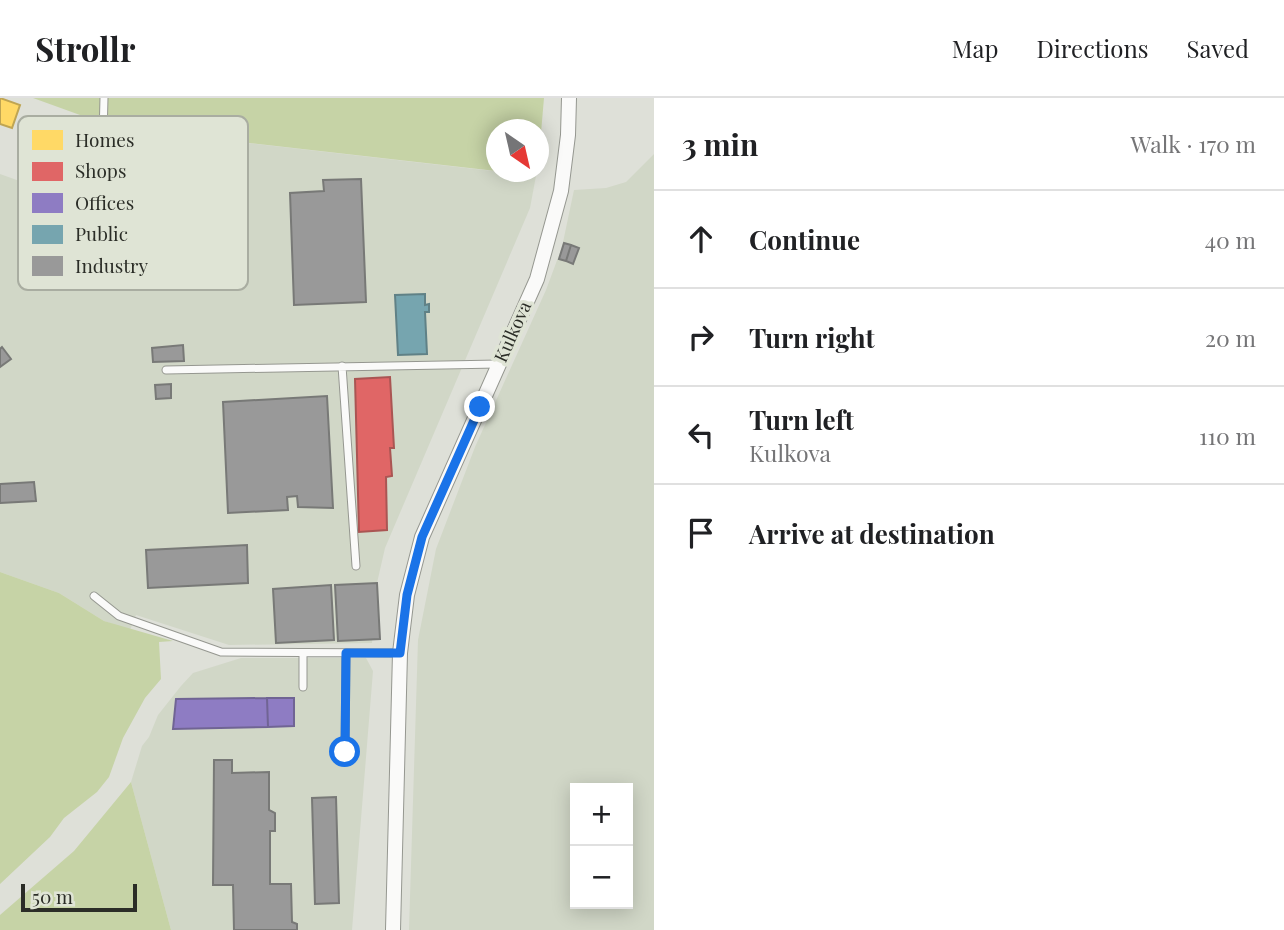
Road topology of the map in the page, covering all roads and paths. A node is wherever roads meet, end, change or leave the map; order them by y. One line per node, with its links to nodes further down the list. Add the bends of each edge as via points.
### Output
1 (104, 98): 3 (lane)
2 (569, 98): 4 (street, Kulkova, via 561,191 537,279)
3 (104, 116)
4 (499, 364): 5 (lane); 10 (street, Kulkova, via 422,537 407,595)
5 (342, 366): 6 (lane); 7 (lane)
6 (166, 370)
7 (356, 566)
8 (94, 596): 11 (lane, via 119,616 221,652)
9 (346, 653): 10 (lane); 11 (lane); 13 (lane)
10 (400, 653): 14 (street, Kulkova)
11 (303, 654): 12 (lane)
12 (303, 687)
13 (345, 752)
14 (393, 930)

